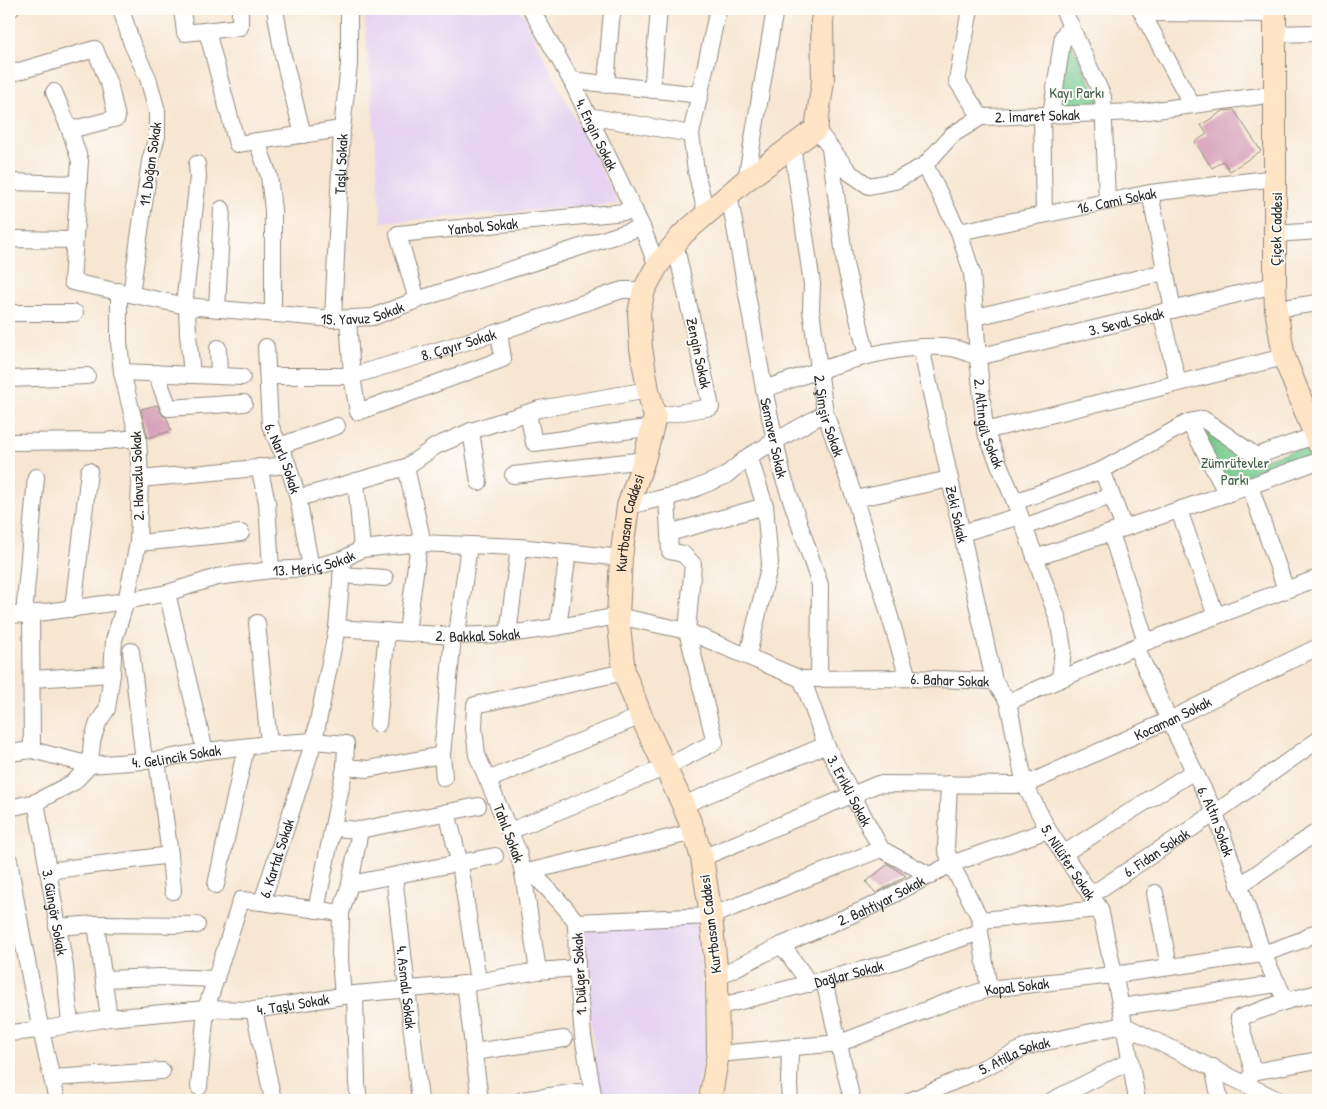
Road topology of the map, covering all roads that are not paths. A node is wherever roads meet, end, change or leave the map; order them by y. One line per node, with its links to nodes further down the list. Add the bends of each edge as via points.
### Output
1 (121, 9): 63 (street, 11. Doğan Sokak, via 157,111 157,136)
2 (182, 9): 17 (street, via 185,33)
3 (240, 9): 17 (street, via 240,27)
4 (275, 9): 35 (street)
5 (349, 9): 31 (street, Taşlı Sokak, via 349,64)
6 (613, 9): 21 (street)
7 (659, 9): 22 (street)
8 (718, 9): 25 (street)
9 (775, 9): 42 (street)
10 (824, 9): 32 (main road, via 823,81)
11 (970, 9): 30 (street, via 957,82)
12 (1063, 9): 16 (street)
13 (533, 10): 20 (street, 4. Engin Sokak)
14 (1141, 11): 15 (street); 26 (street)
15 (1275, 19): 18 (street); 24 (main road, Çiçek Caddesi)
16 (1070, 25): 27 (street, via 1103,97); 29 (street, via 1063,36)
17 (207, 31): 36 (street, via 237,144)
18 (1318, 33)
19 (9, 74): 33 (street, via 95,49 110,87 117,118)
20 (571, 80): 21 (street); 28 (street, 4. Engin Sokak)
21 (606, 85): 22 (street)
22 (652, 90): 25 (street)
23 (54, 92): 33 (street)
24 (1275, 94): 26 (street, 2. İmaret Sokak); 41 (main road, Çiçek Caddesi)
25 (700, 95): 34 (street)
26 (1192, 105): 27 (street, 2. İmaret Sokak)
27 (1104, 114): 29 (street, 2. İmaret Sokak); 47 (street)
28 (588, 116): 34 (street); 49 (street, 4. Engin Sokak)
29 (1046, 116): 30 (street, 2. İmaret Sokak); 51 (street)
30 (981, 117): 40 (street, 2. İmaret Sokak, via 952,135)
31 (342, 129): 35 (street); 74 (street, Taşlı Sokak)
32 (816, 129): 37 (main road); 38 (street, 2. İmaret Sokak)
33 (70, 130): 44 (street, via 80,161)
34 (691, 134): 50 (street)
35 (303, 135): 36 (street)
36 (257, 142): 72 (street, via 269,176 273,210)
37 (792, 145): 42 (main road); 82 (street, 2. Şimşir Sokak, via 812,284 811,310)
38 (830, 148): 40 (street, 2. İmaret Sokak, via 850,173 869,186 895,181); 79 (street, via 845,264)
39 (197, 164): 66 (street)
40 (925, 166): 54 (street, 2. Altıngül Sokak)
41 (1276, 178): 45 (street, 16. Cami Sokak); 55 (main road, Çiçek Caddesi)
42 (746, 180): 46 (main road)
43 (9, 182): 44 (street)
44 (79, 184): 57 (street)
45 (1150, 192): 47 (street, 16. Cami Sokak); 60 (street)
46 (729, 194): 50 (main road); 93 (street, Semaver Sokak)
47 (1107, 202): 51 (street, 16. Cami Sokak)
48 (222, 209): 68 (street)
49 (634, 211): 52 (street, 4. Engin Sokak); 64 (street, Yanbol Sokak, via 398,234)
50 (706, 212): 58 (main road)
51 (1044, 214): 54 (street, 16. Cami Sokak)
52 (642, 227): 59 (street, 4. Engin Sokak); 64 (street, 15. Yavuz Sokak)
53 (1318, 231): 55 (street)
54 (959, 232): 73 (street, 2. Altıngül Sokak, via 972,273)
55 (1275, 234): 61 (main road, Çiçek Caddesi)
56 (9, 239): 57 (street)
57 (74, 240): 63 (street, 15. Yavuz Sokak, via 72,282)
58 (675, 243): 59 (main road); 98 (street, Zengin Sokak, via 710,407)
59 (656, 266): 62 (main road)
60 (1165, 272): 69 (street); 73 (street)
61 (1275, 285): 67 (main road, Çiçek Caddesi); 69 (street, 3. Seval Sokak)
62 (644, 290): 75 (street, 8. Çayır Sokak, via 622,290); 94 (main road, via 639,313)
63 (125, 293): 66 (street, 15. Yavuz Sokak); 83 (street, 2. Havuzlu Sokak, via 119,342)
64 (417, 300): 74 (street, 15. Yavuz Sokak, via 373,317)
65 (1318, 302): 67 (street)
66 (185, 306): 68 (street, 15. Yavuz Sokak); 85 (street)
67 (1276, 308): 81 (main road, Çiçek Caddesi)
68 (217, 309): 72 (street, 15. Yavuz Sokak)
69 (1167, 312): 80 (street, 3. Seval Sokak); 92 (street)
70 (9, 313): 71 (street)
71 (75, 313)
72 (273, 314): 74 (street, 15. Yavuz Sokak)
73 (976, 317): 80 (street, 2. Altıngül Sokak)
74 (340, 319): 89 (street, Taşlı Sokak)
75 (499, 332): 89 (street, 8. Çayır Sokak); 89 (street, Taşlı Sokak, via 503,359 358,412)
76 (266, 347): 88 (street, 6. Narlı Sokak)
77 (922, 347): 79 (street); 80 (street, via 953,348); 120 (street, Zeki Sokak)
78 (218, 348): 87 (street)
79 (867, 356): 82 (street)
80 (978, 357): 102 (street, 2. Altıngül Sokak)
81 (1284, 357): 92 (street); 105 (main road, Çiçek Caddesi)
82 (818, 371): 93 (street); 97 (street, 2. Şimşir Sokak)
83 (122, 372): 84 (street); 103 (street, 2. Havuzlu Sokak)
84 (156, 373): 85 (street); 95 (street, via 168,408)
85 (192, 374): 87 (street)
86 (87, 376): 91 (street)
87 (219, 376): 90 (street)
88 (268, 376): 89 (street, 8. Çayır Sokak); 107 (street, 6. Narlı Sokak, via 270,425)
89 (352, 376)
90 (242, 377)
91 (9, 380)
92 (1178, 383): 102 (street)
93 (764, 389): 104 (street, Semaver Sokak)
94 (648, 390): 96 (street); 98 (main road)
95 (244, 404)
96 (528, 412): 98 (street, via 534,443); 101 (street)
97 (825, 413): 104 (street); 128 (street, 2. Şimşir Sokak)
98 (654, 422): 110 (main road, Kurtbasan Caddesi)
99 (1189, 422): 109 (street, via 1203,419); 115 (street); 124 (street)
100 (337, 426): 107 (street)
101 (471, 431): 114 (street, via 436,446); 122 (street)
102 (985, 431): 132 (street, 2. Altıngül Sokak)
103 (138, 438): 106 (street); 119 (street, 2. Havuzlu Sokak)
104 (776, 440): 108 (street); 174 (street, Semaver Sokak, via 782,473 820,585)
105 (1316, 440): 109 (street)
106 (9, 442)
107 (279, 446): 112 (street, 6. Narlı Sokak)
108 (749, 456): 126 (street, via 725,476); 130 (street)
109 (1256, 456): 123 (street)
110 (644, 460): 117 (street); 129 (main road, Kurtbasan Caddesi)
111 (1318, 461): 123 (street)
112 (288, 465): 113 (street); 127 (street, 6. Narlı Sokak)
113 (259, 467): 119 (street); 147 (street, via 267,502)
114 (406, 467): 121 (street); 138 (street)
115 (1102, 470): 125 (street, 6. Altın Sokak); 132 (street)
116 (89, 471): 153 (street)
117 (513, 475)
118 (36, 477): 154 (street)
119 (140, 479): 137 (street, 2. Havuzlu Sokak)
120 (950, 479): 128 (street); 136 (street, Zeki Sokak)
121 (356, 481): 127 (street); 141 (street)
122 (479, 482)
123 (1256, 484): 124 (street); 150 (street)
124 (1227, 494): 131 (street)
125 (1112, 496): 132 (street); 133 (street, 6. Altın Sokak)
126 (667, 497): 129 (street); 134 (street)
127 (298, 498): 146 (street, 6. Narlı Sokak)
128 (855, 499): 171 (street, 2. Şimşir Sokak)
129 (628, 506): 143 (main road, Kurtbasan Caddesi)
130 (765, 506): 134 (street); 168 (street, via 770,563)
131 (1178, 510): 133 (street); 156 (street)
132 (1020, 515): 136 (street); 144 (street, 2. Altıngül Sokak)
133 (1117, 531): 144 (street); 165 (street, 6. Altın Sokak)
134 (669, 532): 160 (street, via 670,551 683,554 693,564)
135 (241, 533): 137 (street)
136 (962, 533): 176 (street, Zeki Sokak)
137 (138, 543): 152 (street, 2. Havuzlu Sokak)
138 (421, 543): 139 (street, 13. Meriç Sokak); 141 (street, 13. Meriç Sokak); 162 (street)
139 (469, 545): 140 (street, 13. Meriç Sokak); 164 (street)
140 (519, 547): 142 (street, 13. Meriç Sokak); 163 (street)
141 (362, 549): 145 (street, 13. Meriç Sokak)
142 (568, 552): 143 (street, 13. Meriç Sokak); 158 (street)
143 (621, 558): 155 (main road, Kurtbasan Caddesi)
144 (1035, 558): 175 (street, 2. Altıngül Sokak, via 1058,619 1063,649)
145 (342, 567): 146 (street, 13. Meriç Sokak); 148 (street); 159 (street, 6. Kartal Sokak)
146 (311, 568): 147 (street, 13. Meriç Sokak)
147 (271, 570): 151 (street, 13. Meriç Sokak, via 217,577)
148 (385, 578)
149 (1318, 578): 150 (street, 6. Bahar Sokak)
150 (1286, 590): 156 (street, 6. Bahar Sokak)
151 (167, 593): 152 (street, 13. Meriç Sokak); 187 (street)
152 (126, 601): 153 (street, 13. Meriç Sokak); 170 (street, 2. Havuzlu Sokak, via 114,640)
153 (73, 609): 154 (street, 13. Meriç Sokak)
154 (21, 615): 172 (street)
155 (618, 616): 158 (street, 2. Bakkal Sokak); 160 (street, 6. Bahar Sokak); 169 (main road, Kurtbasan Caddesi)
156 (1216, 616): 165 (street, 6. Bahar Sokak)
157 (257, 623): 183 (street)
158 (558, 627): 163 (street, 2. Bakkal Sokak)
159 (336, 628): 161 (street, 2. Bakkal Sokak); 182 (street, 6. Kartal Sokak)
160 (687, 630): 168 (street, 6. Bahar Sokak); 193 (street, via 715,742)
161 (387, 631): 162 (street, 2. Bakkal Sokak); 180 (street)
162 (407, 632): 164 (street, 2. Bakkal Sokak)
163 (508, 634): 164 (street, 2. Bakkal Sokak)
164 (455, 636): 189 (street)
165 (1141, 645): 175 (street, 6. Bahar Sokak); 179 (street, 6. Altın Sokak)
166 (1318, 647): 179 (street, Kocaman Sokak)
167 (131, 651): 190 (street)
168 (748, 656): 173 (street, 6. Bahar Sokak)
169 (624, 672): 178 (main road, Kurtbasan Caddesi); 196 (street, Tahıl Sokak, via 475,705 477,755)
170 (112, 674): 172 (street); 191 (street, 2. Havuzlu Sokak, via 107,709 92,741)
171 (908, 678): 174 (street, 6. Bahar Sokak); 176 (street, 6. Bahar Sokak)
172 (32, 679): 186 (street)
173 (801, 679): 174 (street, 6. Bahar Sokak); 184 (street, 3. Erikli Sokak)
174 (820, 679)
175 (1060, 679): 177 (street, 6. Bahar Sokak)
176 (994, 681): 177 (street, 6. Bahar Sokak)
177 (1008, 702): 198 (street, 5. Nilüfer Sokak)
178 (641, 716): 193 (main road, Kurtbasan Caddesi); 196 (street)
179 (1169, 720): 194 (street, 6. Altın Sokak); 198 (street, Kocaman Sokak)
180 (378, 724)
181 (1318, 740): 205 (street, 6. Fidan Sokak)
182 (314, 741): 183 (street, 4. Gelincik Sokak); 192 (street, 4. Gelincik Sokak, via 346,744); 230 (street, 6. Kartal Sokak)
183 (270, 744): 185 (street, 4. Gelincik Sokak)
184 (826, 745): 199 (street, 3. Erikli Sokak); 201 (street)
185 (246, 747): 187 (street, 4. Gelincik Sokak); 225 (street)
186 (32, 750): 188 (street, 4. Gelincik Sokak); 191 (street, 4. Gelincik Sokak)
187 (205, 751): 190 (street, 4. Gelincik Sokak)
188 (9, 753)
189 (442, 755): 192 (street, via 368,769); 195 (street)
190 (150, 760): 191 (street, 4. Gelincik Sokak); 214 (street)
191 (90, 765): 200 (street, via 74,782)
192 (345, 767): 206 (street)
193 (664, 768): 201 (main road, Kurtbasan Caddesi); 209 (street)
194 (1194, 771): 205 (street, 6. Altın Sokak); 213 (street)
195 (444, 778)
196 (488, 780): 209 (street, Tahıl Sokak)
197 (949, 784): 198 (street); 199 (street, via 878,784); 219 (street, via 946,849)
198 (1025, 785): 208 (street, 5. Nilüfer Sokak)
199 (852, 796): 212 (street, 3. Erikli Sokak); 216 (street)
200 (36, 802): 203 (street); 220 (street, 3. Güngör Sokak)
201 (683, 805): 211 (main road, Kurtbasan Caddesi)
202 (478, 806): 204 (street)
203 (9, 808)
204 (447, 812): 207 (street); 218 (street)
205 (1214, 813): 226 (street, 6. Altın Sokak); 229 (street, 6. Fidan Sokak)
206 (333, 828): 207 (street); 232 (street)
207 (360, 830): 224 (street)
208 (1048, 830): 213 (street, 5. Nilüfer Sokak); 219 (street, 2. Bahtiyar Sokak)
209 (510, 831): 221 (street, Tahıl Sokak)
210 (1318, 831): 226 (street)
211 (694, 832): 216 (main road, Kurtbasan Caddesi); 221 (street)
212 (881, 849): 223 (street); 234 (street, 1. Dülger Sokak)
213 (1063, 854): 229 (street, 5. Nilüfer Sokak)
214 (170, 855): 220 (street); 227 (street)
215 (495, 856): 218 (street)
216 (702, 858): 234 (main road, Kurtbasan Caddesi)
217 (9, 860): 242 (street)
218 (460, 864): 222 (street); 251 (street)
219 (951, 864): 223 (street, 2. Bahtiyar Sokak); 238 (street)
220 (48, 871): 239 (street, 3. Güngör Sokak)
221 (527, 872): 235 (street, via 565,906); 246 (street, Tahıl Sokak)
222 (394, 876): 224 (street); 255 (street, 4. Asmalı Sokak)
223 (931, 876): 241 (street, 2. Bahtiyar Sokak)
224 (350, 884): 233 (street)
225 (216, 885)
226 (1239, 886): 243 (street, 6. Altın Sokak)
227 (173, 891)
228 (1155, 894): 244 (street)
229 (1091, 895): 231 (street, 5. Nilüfer Sokak)
230 (262, 902): 232 (street); 250 (street, 6. Kartal Sokak, via 241,900)
231 (1100, 909): 238 (street, Dağlar Sokak); 247 (street, 5. Nilüfer Sokak)
232 (316, 910): 233 (street)
233 (341, 913): 257 (street)
234 (711, 916): 235 (street, 1. Dülger Sokak); 248 (main road, Kurtbasan Caddesi)
235 (576, 922): 245 (street, 1. Dülger Sokak)
236 (96, 924): 237 (street); 239 (street); 249 (street)
237 (197, 925)
238 (980, 926): 252 (street, Dağlar Sokak, via 889,963); 254 (street)
239 (57, 927): 264 (street, 3. Güngör Sokak, via 65,967)
240 (1318, 930): 243 (street, Kopal Sokak, via 1302,940)
241 (782, 945): 248 (street, 2. Bahtiyar Sokak); 252 (street)
242 (16, 946): 266 (street)
243 (1263, 954): 244 (street, Kopal Sokak); 253 (street, 6. Altın Sokak)
244 (1169, 967): 247 (street, Kopal Sokak)
245 (577, 968): 246 (street, 4. Taşlı Sokak); 287 (street, 1. Dülger Sokak, via 583,1036)
246 (538, 971): 251 (street, 4. Taşlı Sokak)
247 (1113, 975): 254 (street, Kopal Sokak); 260 (street, 5. Nilüfer Sokak)
248 (717, 978): 259 (main road, Kurtbasan Caddesi)
249 (104, 979): 250 (street, via 160,976); 263 (street)
250 (216, 979): 261 (street, 6. Kartal Sokak)
251 (471, 982): 255 (street, 4. Taşlı Sokak); 271 (street)
252 (817, 983): 259 (street, Dağlar Sokak); 269 (street)
253 (1278, 984): 258 (street, 6. Altın Sokak); 260 (street)
254 (989, 989): 269 (street, Kopal Sokak)
255 (408, 990): 257 (street, 4. Taşlı Sokak); 283 (street, 4. Asmalı Sokak)
256 (1318, 993): 258 (street)
257 (349, 995): 262 (street, 4. Taşlı Sokak); 282 (street)
258 (1286, 1001): 278 (street, via 1239,1018)
259 (717, 1007): 272 (main road, Kurtbasan Caddesi)
260 (1120, 1008): 265 (street, 5. Nilüfer Sokak)
261 (206, 1009): 262 (street, 4. Taşlı Sokak); 263 (street, 4. Taşlı Sokak); 279 (street, 6. Kartal Sokak)
262 (254, 1010): 281 (street)
263 (109, 1018): 264 (street, 4. Taşlı Sokak)
264 (70, 1025): 266 (street, 4. Taşlı Sokak)
265 (1123, 1025): 274 (street, 5. Nilüfer Sokak); 275 (street); 291 (street, 5. Atilla Sokak, via 1028,1046)
266 (40, 1030): 267 (street, 4. Taşlı Sokak); 277 (street)
267 (9, 1033)
268 (564, 1039): 271 (street)
269 (840, 1043): 270 (street, Kopal Sokak); 290 (street)
270 (790, 1048): 272 (street, Kopal Sokak); 289 (street)
271 (473, 1052): 284 (street)
272 (718, 1054): 288 (main road, Kurtbasan Caddesi)
273 (1318, 1060): 278 (street)
274 (1130, 1061): 292 (street); 293 (street, 5. Nilüfer Sokak)
275 (1212, 1067): 278 (street); 294 (street)
276 (162, 1071): 277 (street)
277 (52, 1078): 280 (street)
278 (1250, 1078): 295 (street)
279 (199, 1087)
280 (57, 1100)
281 (273, 1100)
282 (359, 1100)
283 (420, 1100)
284 (480, 1100)
285 (522, 1100): 286 (street, via 578,1092)
286 (581, 1100)
287 (594, 1100)
288 (710, 1100)
289 (790, 1100)
290 (852, 1100)
291 (912, 1100)
292 (1053, 1100)
293 (1137, 1100)
294 (1217, 1100)
295 (1278, 1100)

